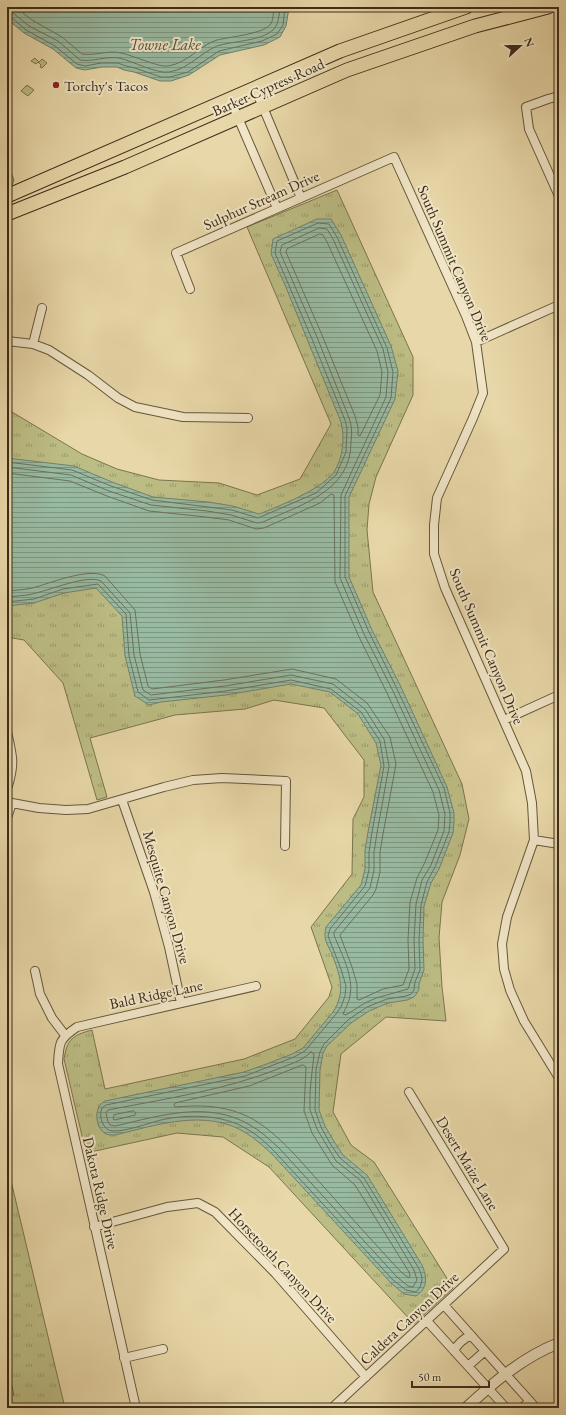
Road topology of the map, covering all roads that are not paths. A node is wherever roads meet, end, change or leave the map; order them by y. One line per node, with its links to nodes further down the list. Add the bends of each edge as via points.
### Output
1 (466, 7): 3 (main road, Barker Cypress Road, via 340,51)
2 (548, 7): 6 (main road, Barker Cypress Road, via 475,26 348,70)
3 (255, 88): 5 (main road, Barker Cypress Road); 6 (street)
4 (559, 96): 11 (street, via 526,107 529,129)
5 (230, 99): 7 (street); 9 (main road, Barker Cypress Road)
6 (263, 107): 7 (main road, Barker Cypress Road); 12 (street)
7 (239, 117): 14 (street); 15 (main road, Barker Cypress Road, via 125,167)
8 (394, 158): 12 (street, Sulphur Stream Drive); 20 (street, South Summit Canyon Drive)
9 (25, 189): 10 (main road, Barker Cypress Road); 13 (main road, via 26,197)
10 (7, 196)
11 (559, 196)
12 (301, 198): 14 (street, Sulphur Stream Drive)
13 (7, 206)
14 (277, 208): 16 (street, Sulphur Stream Drive, via 176,253)
15 (7, 214)
16 (190, 290)
17 (559, 305): 20 (street)
18 (42, 308): 21 (street)
19 (7, 341): 21 (street)
20 (476, 342): 24 (street, South Summit Canyon Drive, via 483,393 437,498 434,554 445,588)
21 (33, 344): 22 (street, via 72,364 118,398 135,407 183,417)
22 (248, 418)
23 (559, 695): 24 (street)
24 (504, 720): 30 (street, South Summit Canyon Drive, via 526,771 532,803)
25 (7, 732): 26 (street, via 13,762)
26 (7, 789)
27 (122, 800): 28 (street, via 88,809 66,810); 32 (street, via 193,780 222,778 286,781); 35 (street, Mesquite Canyon Drive, via 154,892)
28 (10, 802): 29 (street)
29 (7, 818)
30 (534, 840): 31 (street); 37 (street, South Summit Canyon Drive, via 507,917 502,944 504,969 524,1021)
31 (559, 844)
32 (285, 846)
33 (35, 971): 36 (street, via 40,994 52,1018)
34 (256, 986): 35 (street, Bald Ridge Lane)
35 (181, 1003): 36 (street, Bald Ridge Lane, via 83,1025)
36 (65, 1035): 39 (street, Dakota Ridge Drive, via 58,1047 58,1064)
37 (559, 1078)
38 (409, 1092): 40 (street, Desert Maize Lane)
39 (94, 1227): 48 (street, Dakota Ridge Drive); 51 (street, Horsetooth Canyon Drive, via 174,1206 198,1203 214,1212 276,1274)
40 (504, 1249): 41 (street, Caldera Canyon Drive)
41 (444, 1305): 42 (street, Caldera Canyon Drive); 43 (street)
42 (427, 1321): 46 (street); 51 (street, Caldera Canyon Drive)
43 (471, 1335): 46 (street, via 458,1343); 47 (street)
44 (559, 1343): 50 (street)
45 (163, 1349): 48 (street)
46 (454, 1351): 49 (street)
47 (485, 1351): 49 (street); 50 (street)
48 (124, 1358): 54 (street, Dakota Ridge Drive)
49 (468, 1366): 52 (street)
50 (506, 1373): 52 (street); 53 (street)
51 (366, 1377): 55 (street, Caldera Canyon Drive)
52 (488, 1388): 56 (street); 57 (street)
53 (530, 1401): 58 (street); 59 (street)
54 (136, 1408)
55 (332, 1408)
56 (466, 1408)
57 (506, 1408)
58 (522, 1408)
59 (536, 1408)

